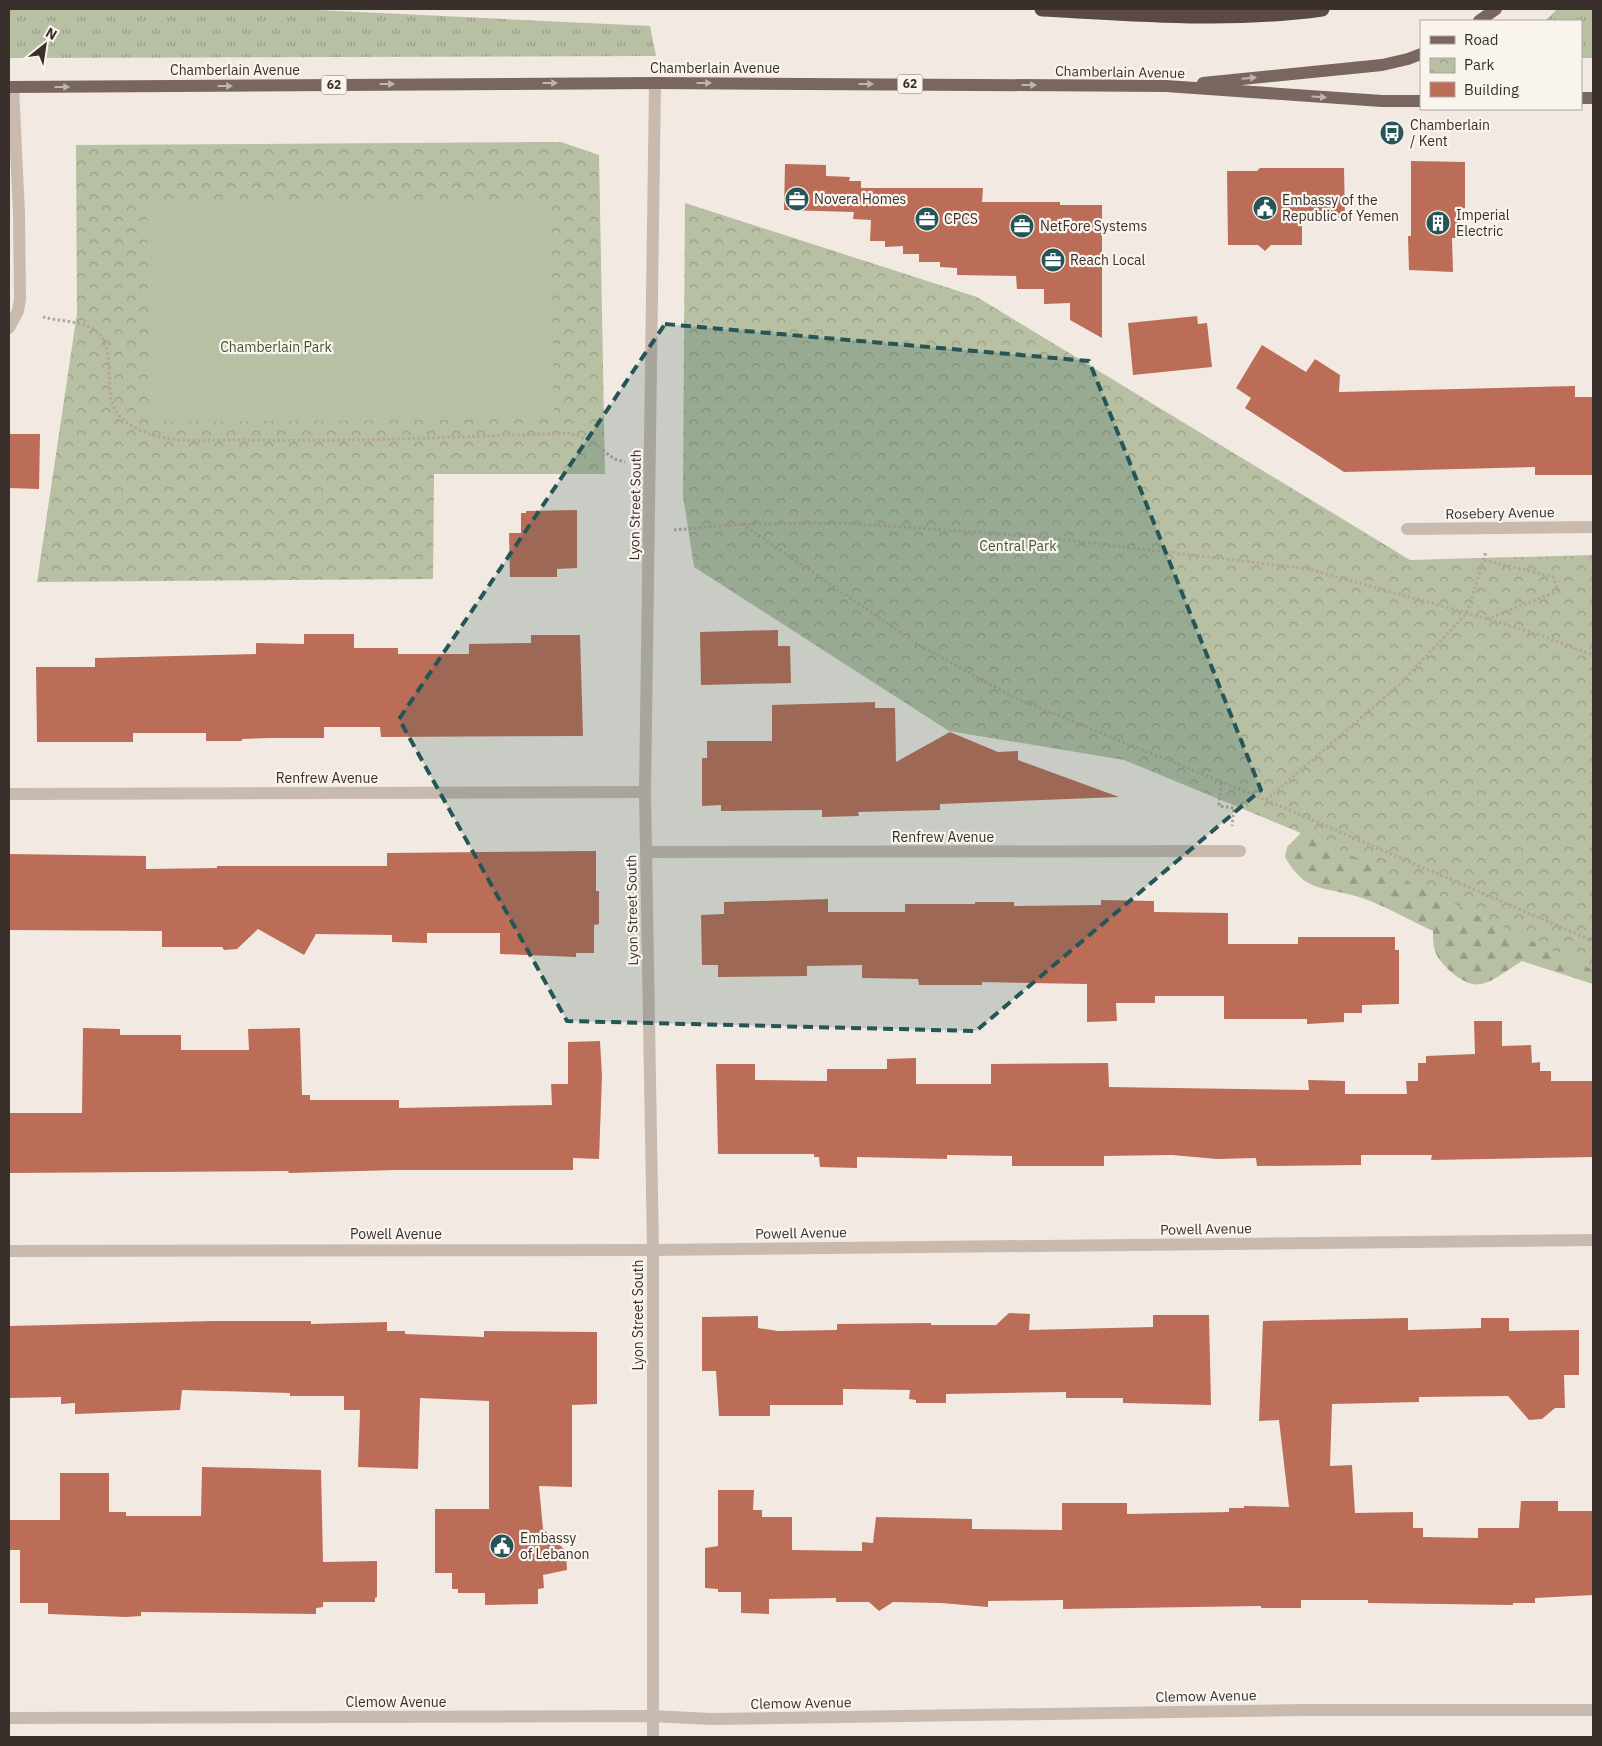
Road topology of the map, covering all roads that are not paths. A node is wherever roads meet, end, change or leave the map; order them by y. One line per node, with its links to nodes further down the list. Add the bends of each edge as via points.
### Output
1 (1042, 9): 2 (highway, via 1224,16 1278,15)
2 (1322, 9)
3 (1496, 9): 4 (main road)
4 (1480, 20)
5 (1420, 54): 7 (main road, one-way to 5, via 1382,65)
6 (655, 82): 7 (main road, Chamberlain Avenue / 62, one-way to 7); 8 (main road, Chamberlain Avenue / 62, one-way to 6); 13 (street, Lyon Street South)
7 (1166, 86): 9 (main road, Chamberlain Avenue / 62, one-way to 9, via 1382,101)
8 (11, 87): 10 (street, via 19,213 20,299)
9 (1420, 100)
10 (9, 328)
11 (1593, 527): 12 (street, Rosebery Avenue)
12 (1407, 529)
13 (645, 792): 14 (street, Renfrew Avenue); 16 (street, Lyon Street South)
14 (9, 794)
15 (1240, 851): 16 (street, Renfrew Avenue)
16 (646, 852): 18 (street, Lyon Street South)
17 (1593, 1240): 18 (street, Powell Avenue)
18 (653, 1250): 19 (street, Powell Avenue); 21 (street, Lyon Street South)
19 (9, 1251)
20 (1593, 1710): 21 (street, Clemow Avenue, via 1330,1709 711,1719)
21 (652, 1716): 22 (street, Clemow Avenue); 23 (street, Lyon Street South)
22 (9, 1718)
23 (652, 1737)

